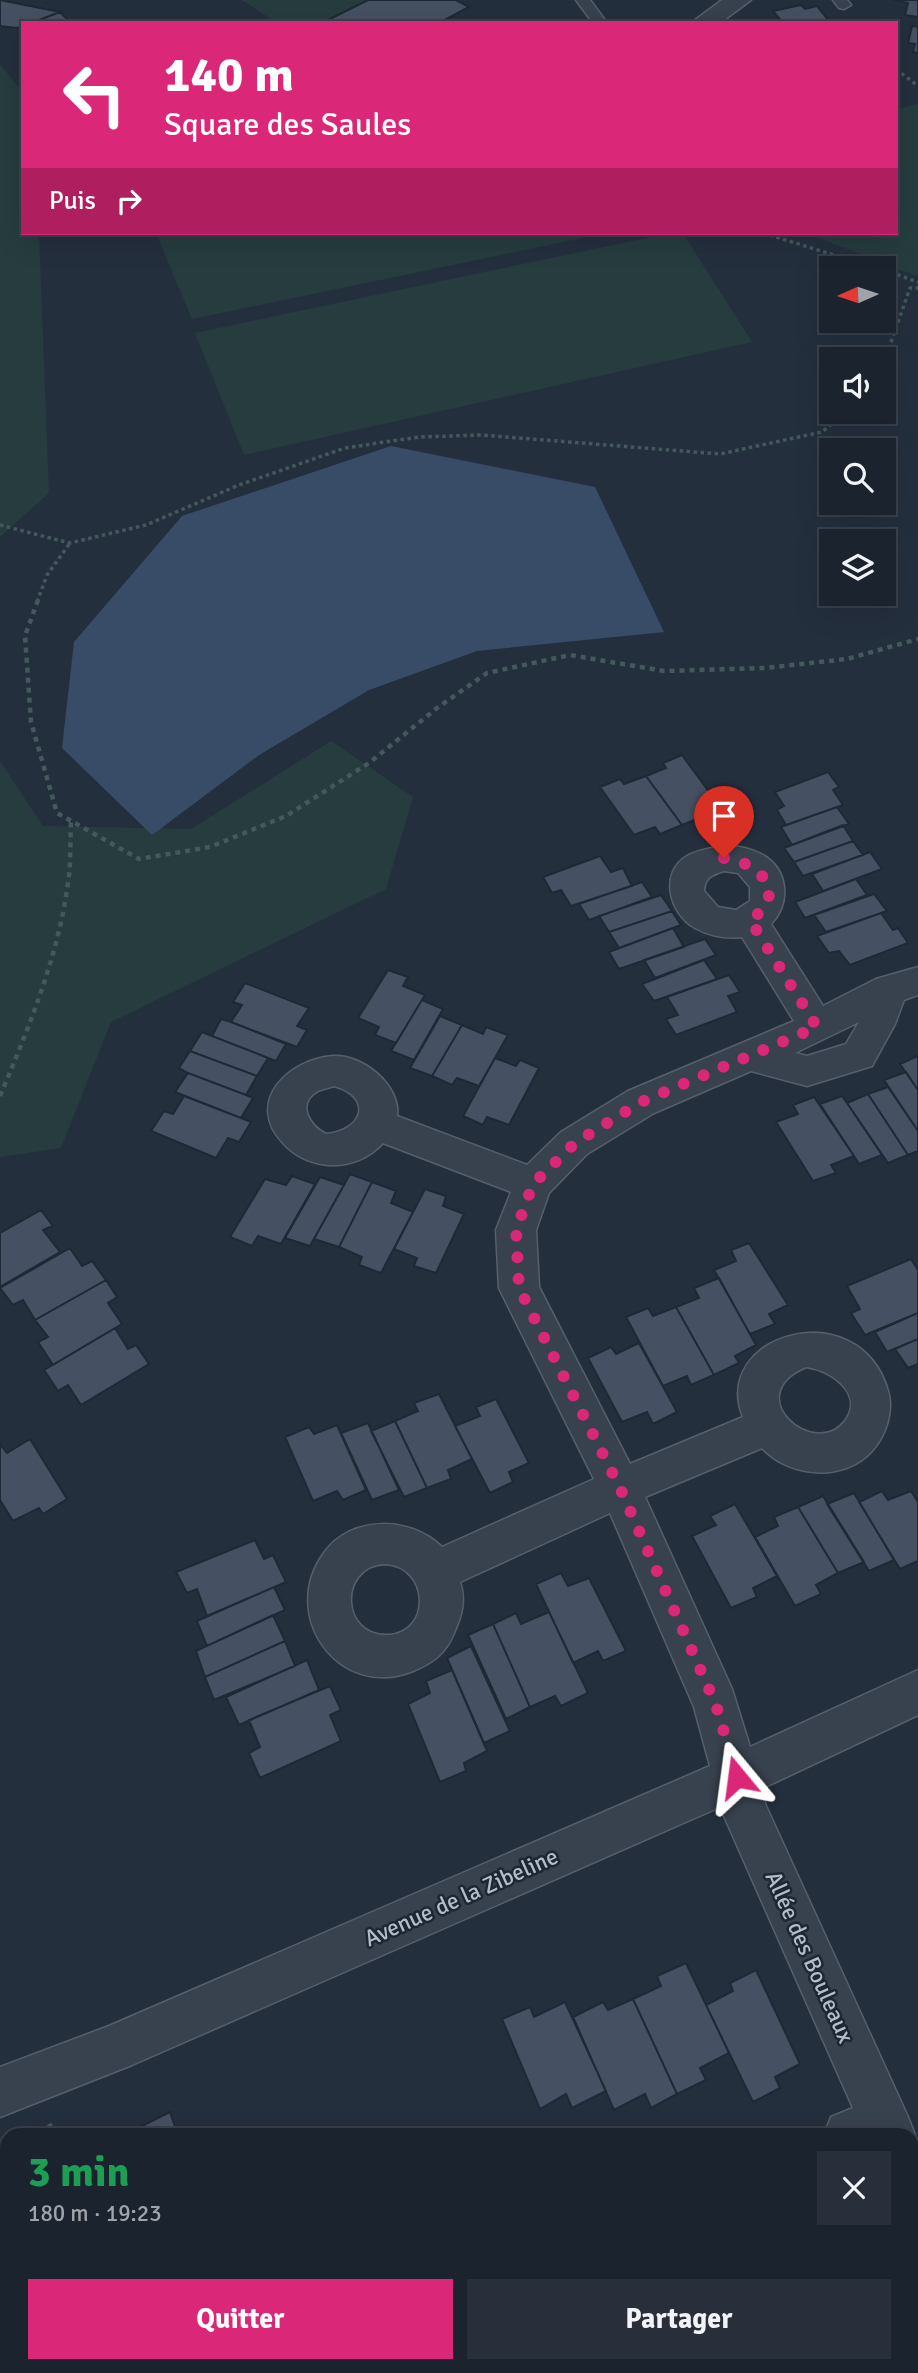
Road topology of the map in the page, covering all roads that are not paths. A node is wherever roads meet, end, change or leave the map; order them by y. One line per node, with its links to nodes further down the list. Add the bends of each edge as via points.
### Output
1 (583, 0): 3 (lane)
2 (739, 0): 4 (street)
3 (599, 21)
4 (705, 21)
5 (750, 920): 7 (street)
6 (903, 985): 7 (street); 8 (street, via 859,1055 807,1071)
7 (817, 1027): 8 (street)
8 (750, 1056): 10 (street, via 641,1102 575,1143)
9 (376, 1124): 10 (street)
10 (533, 1184): 12 (street, Allée des Bouleaux, via 516,1230 519,1288)
11 (766, 1427): 12 (street)
12 (620, 1488): 13 (street); 15 (street, Allée des Bouleaux, via 716,1705)
13 (436, 1572)
14 (918, 1692): 15 (street, Avenue de la Zibeline)
15 (737, 1777): 16 (street, Avenue de la Zibeline, via 115,2048); 17 (street, Allée des Bouleaux, via 744,1810)
16 (0, 2092)
17 (872, 2128)

